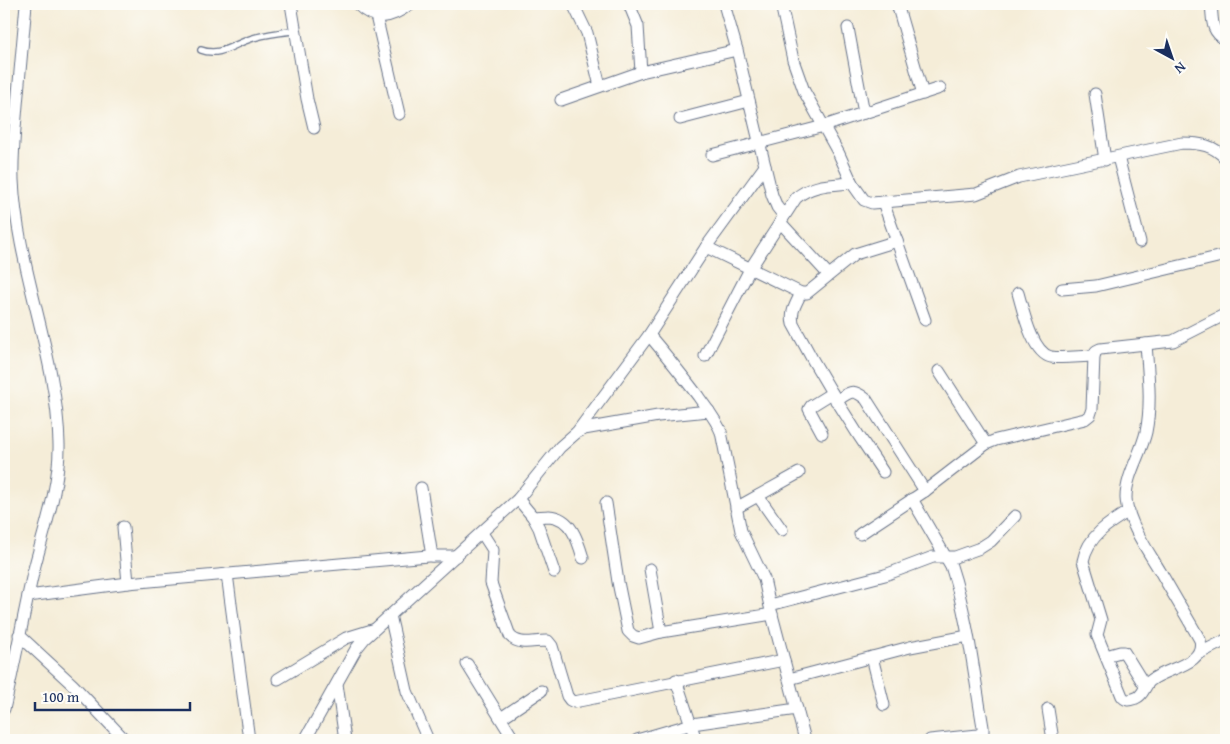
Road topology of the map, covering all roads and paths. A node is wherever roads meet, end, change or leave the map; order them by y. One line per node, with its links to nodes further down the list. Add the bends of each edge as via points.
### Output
1 (26, 4): 83 (street, via 13,181 20,238 58,423 59,446 57,474)
2 (291, 4): 13 (street)
3 (357, 4): 11 (street)
4 (410, 4): 11 (street, via 400,12)
5 (573, 4): 18 (street, via 587,32)
6 (629, 4): 17 (street, via 638,26)
7 (724, 4): 16 (street)
8 (781, 4): 27 (street, via 801,83)
9 (897, 4): 20 (street)
10 (1211, 4): 14 (street, via 1214,29)
11 (376, 16): 25 (street)
12 (848, 28): 24 (street)
13 (296, 30): 15 (lane, via 250,39 213,53); 28 (street)
14 (1226, 40)
15 (201, 50)
16 (737, 50): 17 (street); 23 (street)
17 (642, 72): 18 (street)
18 (600, 86): 22 (street)
19 (940, 88): 20 (street)
20 (923, 94): 24 (street)
21 (1095, 94): 33 (street)
22 (561, 100)
23 (749, 101): 26 (street); 29 (street)
24 (864, 112): 27 (street)
25 (399, 114)
26 (680, 119)
27 (824, 126): 29 (street); 35 (street)
28 (314, 128)
29 (759, 144): 30 (street); 34 (street)
30 (712, 155)
31 (1118, 157): 32 (street, via 1191,143 1216,150); 33 (street); 39 (street)
32 (1226, 159)
33 (1105, 160): 36 (street, via 1006,182 976,194)
34 (765, 166): 37 (street); 40 (street)
35 (852, 183): 36 (street, via 864,200); 37 (street, via 806,190 796,198)
36 (884, 202): 38 (street)
37 (782, 219): 42 (street); 43 (street)
38 (897, 241): 43 (street, via 861,250); 48 (street)
39 (1140, 242)
40 (706, 247): 42 (street); 49 (street)
41 (1226, 255): 44 (street, via 1096,286)
42 (750, 268): 45 (street); 51 (street)
43 (828, 274): 45 (street, via 812,289)
44 (1062, 289)
45 (802, 293): 54 (street, via 791,317 793,324)
46 (1018, 294): 52 (street, via 1031,333 1046,355)
47 (1226, 314): 50 (street, via 1173,341)
48 (925, 320)
49 (649, 335): 55 (street); 56 (street)
50 (1146, 344): 52 (street, via 1100,349); 67 (street, via 1150,392 1148,418 1126,491)
51 (705, 356)
52 (1094, 356): 58 (street, via 1090,415 1076,422)
53 (939, 371): 58 (street)
54 (834, 397): 57 (street, via 809,409); 59 (street); 62 (street, via 854,392 866,400)
55 (709, 411): 56 (street, via 650,418); 68 (street, via 721,432)
56 (576, 433): 64 (street, via 560,447)
57 (822, 433)
58 (986, 444): 62 (street)
59 (882, 472)
60 (799, 473): 63 (street)
61 (421, 488): 75 (street)
62 (925, 491): 65 (street)
63 (758, 496): 68 (street); 72 (street)
64 (518, 499): 70 (street); 73 (street)
65 (912, 499): 74 (street); 77 (street)
66 (606, 502): 87 (street, via 628,631 638,638)
67 (1128, 507): 91 (street, via 1144,543 1200,640); 92 (street, via 1101,529 1083,561 1100,615 1098,635)
68 (736, 508): 84 (street, via 741,531 764,579)
69 (1015, 516): 77 (street, via 986,545 955,556)
70 (533, 517): 78 (street, via 556,517 564,523 574,533); 80 (street)
71 (123, 527): 82 (street)
72 (782, 530)
73 (482, 533): 76 (street); 98 (street, via 493,550 491,583 510,636 520,643 548,641 570,700 574,702)
74 (860, 534)
75 (432, 556): 76 (street); 81 (street)
76 (456, 556): 85 (street)
77 (944, 556): 84 (street); 89 (street, via 954,576)
78 (583, 558)
79 (650, 569): 87 (street)
80 (554, 572)
81 (227, 574): 82 (street); 110 (street)
82 (128, 583): 83 (street)
83 (28, 596): 88 (street)
84 (771, 610): 87 (street); 94 (street)
85 (390, 615): 86 (street); 113 (street, via 407,691)
86 (374, 629): 96 (street, via 342,640); 99 (street, via 356,649)
87 (661, 632)
88 (19, 636): 104 (street); 109 (street, via 73,685)
89 (968, 636): 93 (street); 108 (street, via 983,732)
90 (1226, 640): 91 (street)
91 (1200, 653): 100 (street)
92 (1106, 656): 100 (street, via 1124,652); 100 (street, via 1124,699 1140,696)
93 (872, 657): 97 (street); 102 (street)
94 (784, 660): 97 (street); 98 (street)
95 (466, 664): 106 (street)
96 (278, 679)
97 (789, 679): 103 (street)
98 (676, 680): 107 (street)
99 (337, 684): 111 (street); 112 (street)
100 (1145, 686)
101 (540, 691): 106 (street)
102 (884, 705)
103 (797, 709): 107 (street); 117 (street)
104 (4, 710)
105 (1048, 710): 119 (street)
106 (500, 718): 114 (street)
107 (692, 724): 115 (street); 116 (street)
108 (952, 739): 118 (street)
109 (125, 740)
110 (249, 740)
111 (305, 740)
112 (345, 740)
113 (428, 740)
114 (514, 740)
115 (637, 740)
116 (696, 740)
117 (805, 740)
118 (930, 740)
119 (1053, 740)

